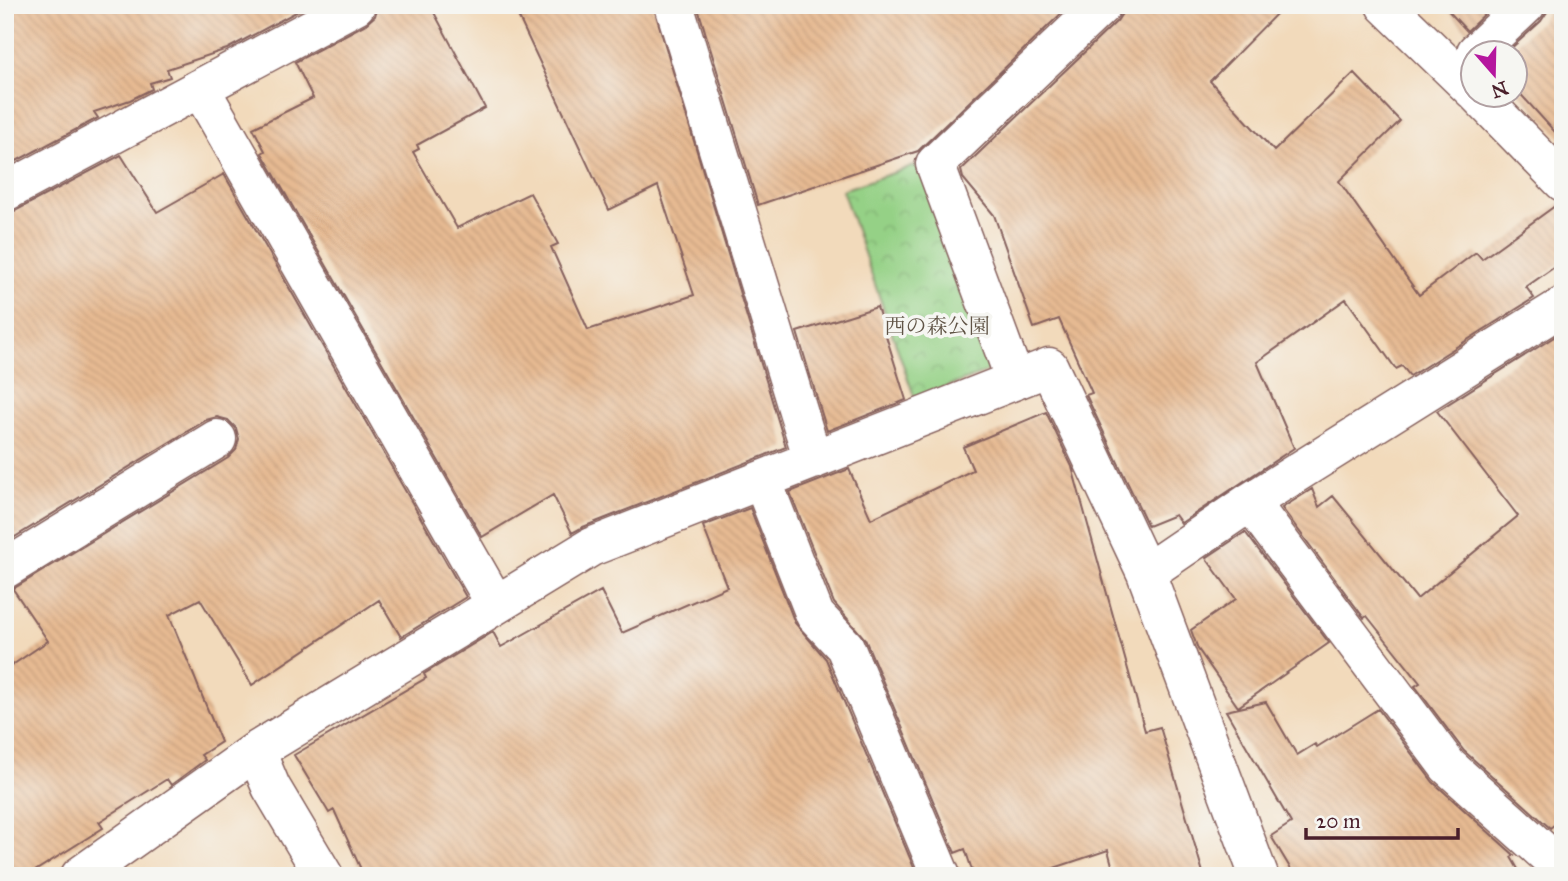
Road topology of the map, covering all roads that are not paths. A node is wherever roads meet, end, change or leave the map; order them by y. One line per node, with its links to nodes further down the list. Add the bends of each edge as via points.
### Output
1 (356, 5): 8 (street)
2 (674, 5): 15 (street)
3 (1102, 5): 13 (street, via 935,164)
4 (1385, 5): 7 (street)
5 (1525, 5): 6 (street)
6 (1499, 38)
7 (1460, 64)
8 (200, 88): 11 (street); 20 (street)
9 (1492, 108): 10 (street, via 1509,135)
10 (1563, 182)
11 (5, 192)
12 (1563, 306): 17 (street)
13 (1016, 380): 15 (street); 19 (street, via 1049,367)
14 (216, 439): 18 (street)
15 (813, 460): 16 (street)
16 (762, 480): 20 (street, via 591,547); 25 (street, via 815,615 845,647)
17 (1250, 502): 19 (street); 22 (street, via 1448,766)
18 (5, 569)
19 (1146, 573): 26 (street)
20 (496, 605): 21 (street)
21 (256, 751): 23 (street); 24 (street, via 271,787)
22 (1550, 869)
23 (80, 876)
24 (324, 876)
25 (941, 876)
26 (1259, 876)

